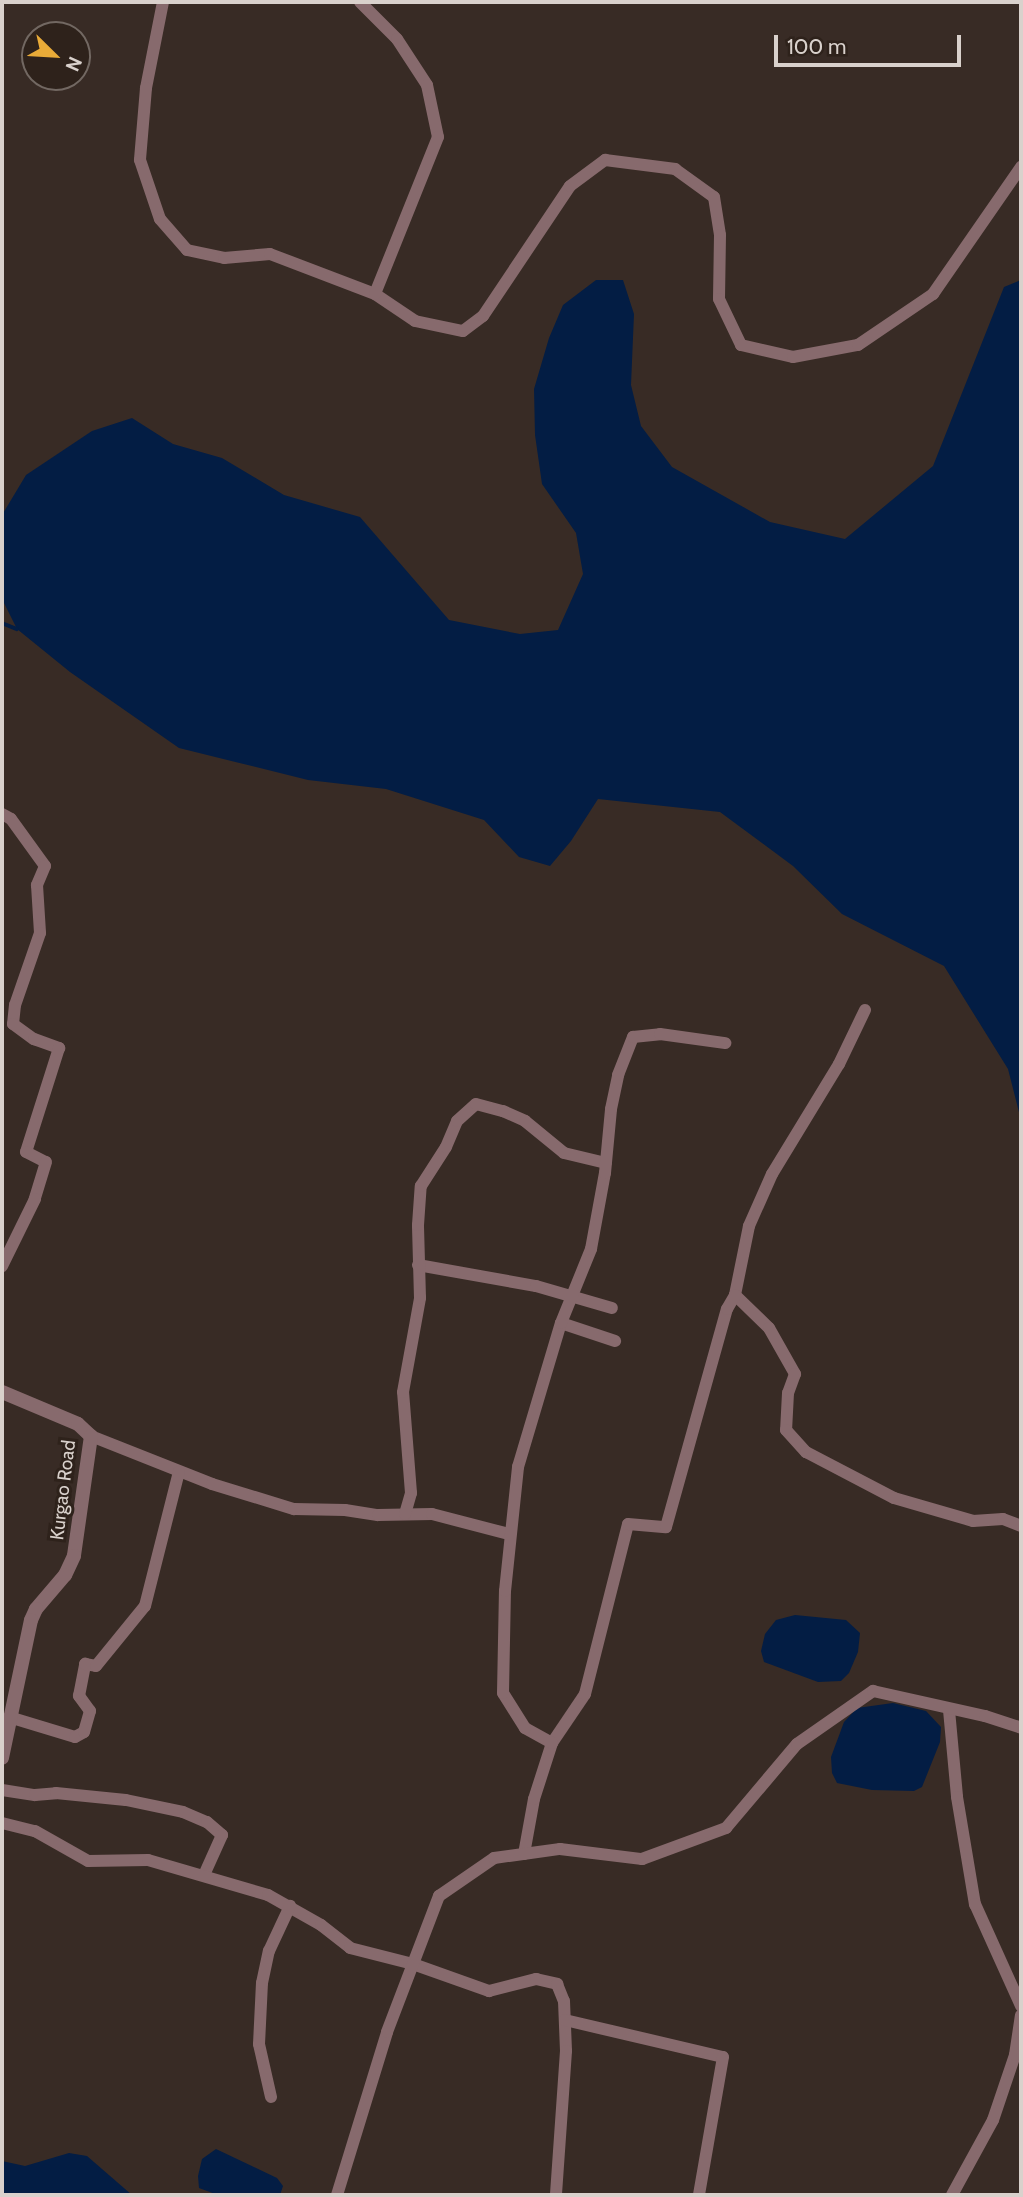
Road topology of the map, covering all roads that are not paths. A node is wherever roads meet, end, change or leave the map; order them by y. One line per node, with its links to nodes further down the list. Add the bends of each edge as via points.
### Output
1 (163, 2): 4 (street, via 146,88 140,160 160,219 187,250 224,258 270,254)
2 (360, 2): 4 (street, via 397,39 427,85 438,137)
3 (1021, 167): 4 (street, via 933,294 858,345 793,357 741,345 719,299 720,235 714,197 676,169 605,160 570,186 483,316 463,331 415,321)
4 (375, 294)
5 (2, 814): 10 (street, via 11,819 45,866 37,885 40,933 13,1024 34,1039 59,1048 26,1152 46,1162 35,1199)
6 (864, 1010): 11 (street, via 839,1064 772,1174 748,1226)
7 (725, 1043): 8 (street, via 660,1034 633,1037 618,1076)
8 (606, 1163): 9 (street, via 564,1153 525,1121 476,1104 457,1121 421,1186); 12 (street, via 591,1249)
9 (418, 1265): 12 (street, via 536,1286); 19 (street, via 420,1298 403,1392 411,1493)
10 (2, 1266)
11 (735, 1295): 20 (street, via 769,1328 795,1374 788,1393 786,1430 806,1452 894,1498 973,1521 1003,1519); 25 (street, via 727,1309 666,1527 628,1524 585,1694)
12 (571, 1298): 13 (street); 14 (street)
13 (612, 1308)
14 (561, 1323): 15 (street); 21 (street, via 518,1467)
15 (615, 1341)
16 (2, 1392): 17 (street, Kurgao Road, via 78,1424)
17 (91, 1436): 18 (street); 23 (street, Kurgao Road, via 74,1556 31,1620)
18 (179, 1472): 19 (street, via 294,1509); 23 (street, via 145,1606 96,1666 85,1664 79,1696 90,1711 84,1732 75,1737)
19 (405, 1514): 21 (street, via 432,1514)
20 (1021, 1526)
21 (509, 1534): 25 (street, via 503,1693 525,1728)
22 (949, 1710): 24 (street); 29 (street, via 873,1692 797,1744 726,1828 642,1859 560,1849); 33 (street, via 957,1797 975,1904)
23 (9, 1717): 26 (street, Kurgao Road)
24 (1021, 1728)
25 (552, 1743): 29 (street, via 528,1820)
26 (2, 1758)
27 (2, 1790): 30 (street, via 126,1800 183,1812 222,1835)
28 (2, 1823): 30 (street, via 35,1831 89,1861 148,1860)
29 (524, 1854): 32 (street, via 494,1858 439,1896)
30 (204, 1875): 31 (street)
31 (290, 1906): 32 (street, via 350,1948); 36 (street, via 268,1951 262,1983 259,2044)
32 (413, 1965): 35 (street, via 489,1991 536,1979 557,1984); 37 (street, via 387,2032)
33 (1021, 2006)
34 (1021, 2015): 40 (street, via 1015,2055 993,2120)
35 (565, 2020): 38 (street); 39 (street, via 723,2057)
36 (271, 2097)
37 (337, 2195)
38 (556, 2195)
39 (699, 2195)
40 (952, 2195)

